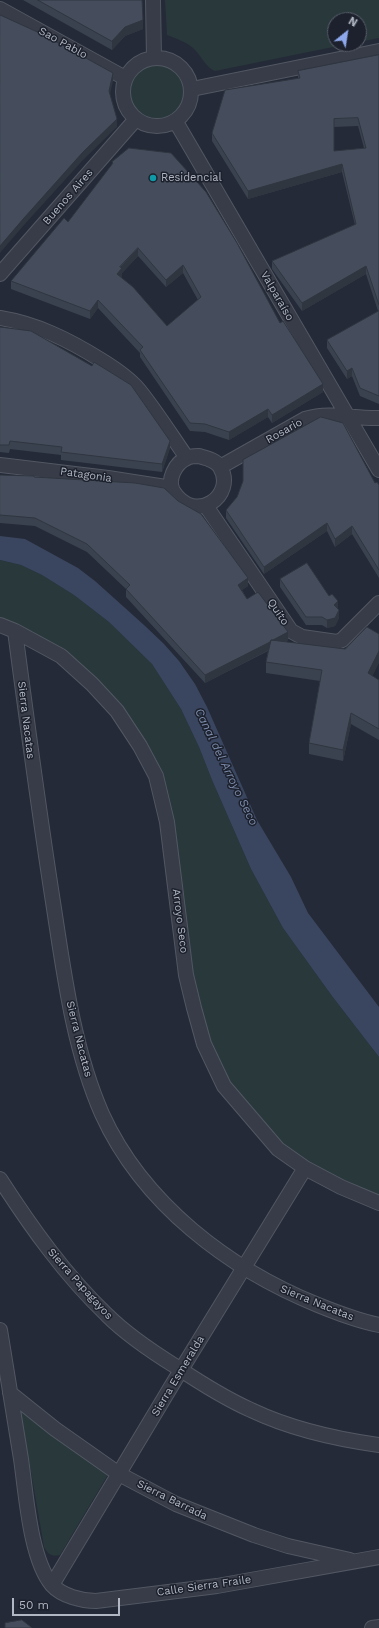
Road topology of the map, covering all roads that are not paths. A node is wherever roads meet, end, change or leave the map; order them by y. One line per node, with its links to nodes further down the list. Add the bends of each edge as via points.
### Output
1 (153, 0): 4 (street)
2 (0, 9): 5 (street, Sao Pablo)
3 (379, 51): 6 (street)
4 (154, 58): 5 (street, via 142,61 132,68); 6 (street, via 171,61 178,66 188,76)
5 (126, 78): 7 (street, via 122,93 126,108)
6 (192, 89): 8 (street, via 191,102)
7 (136, 119): 8 (street, via 148,126 163,127); 9 (street, Buenos Aires)
8 (176, 122): 11 (street, Valparaíso)
9 (0, 274)
10 (0, 318): 13 (street, via 24,323 56,335 118,371 138,389)
11 (346, 415): 12 (street, Rosario); 15 (street, Rosario, via 305,419); 16 (street, Valparaíso)
12 (379, 418)
13 (187, 458): 15 (street, via 199,456 210,459); 17 (street, via 177,465 172,476)
14 (0, 465): 17 (street, Patagonia)
15 (220, 467): 18 (street, via 223,485 220,494)
16 (379, 470)
17 (172, 488): 18 (street, via 179,500 192,507)
18 (206, 506): 19 (street, Quito, via 291,631 297,635 337,642)
19 (379, 603)
20 (0, 625): 21 (street, Arroyo Seco)
21 (15, 631): 22 (street, Arroyo Seco, via 61,656 92,684 117,711 140,746 156,776 167,822 186,975 204,1044 224,1086 278,1148); 25 (street, Sierra Nacatas, via 34,780 65,981 86,1074 103,1116 124,1154 152,1192 208,1244)
22 (305, 1168): 24 (street, Arroyo Seco); 25 (street, Sierra Esmeralda)
23 (0, 1179): 28 (street, Sierra Papagayos, via 24,1217 55,1257 107,1315 144,1346)
24 (379, 1203)
25 (243, 1268): 26 (street, Sierra Nacatas, via 287,1292 338,1313); 28 (street, Sierra Esmeralda)
26 (379, 1325)
27 (0, 1330): 29 (street)
28 (181, 1370): 30 (street, Sierra Papagayos, via 251,1410 296,1428 352,1441); 31 (street, Sierra Esmeralda)
29 (10, 1394): 31 (street, Sierra Barrada); 34 (street, via 33,1541)
30 (379, 1444)
31 (119, 1474): 33 (street, Sierra Barrada, via 176,1504 254,1535 288,1546); 34 (street, Sierra Esmeralda)
32 (379, 1557): 33 (street, Calle Sierra Fraile)
33 (356, 1561): 34 (street, Calle Sierra Fraile, via 217,1586 86,1601)
34 (52, 1585)
35 (379, 1627): 36 (street)
36 (372, 1628)

